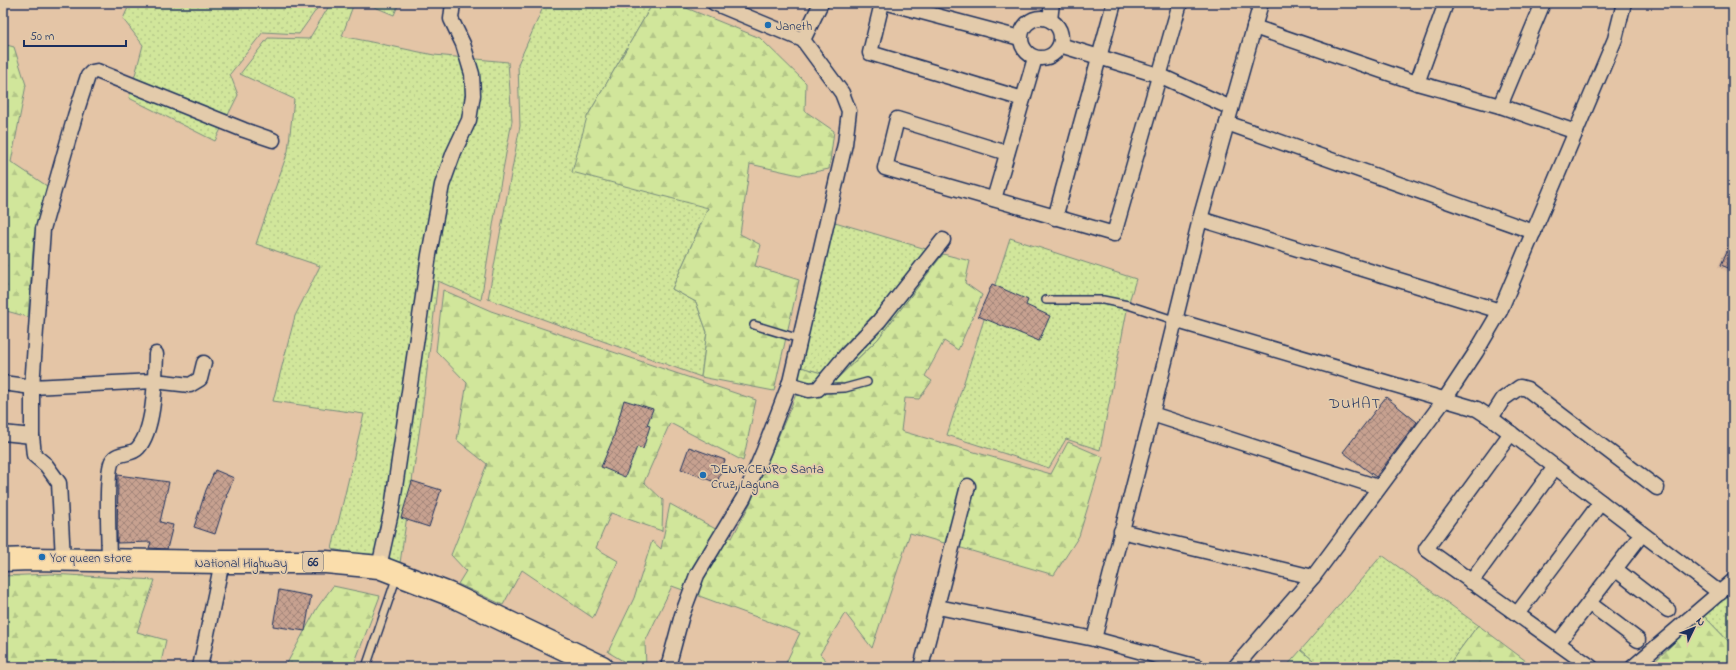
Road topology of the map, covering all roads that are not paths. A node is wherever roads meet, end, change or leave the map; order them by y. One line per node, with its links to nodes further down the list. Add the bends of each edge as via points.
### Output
1 (452, 3): 65 (street, via 451,19 463,44 472,74 473,96 469,120 442,185 429,255 392,508)
2 (714, 3): 16 (street)
3 (821, 3): 16 (street)
4 (882, 3): 22 (street, via 870,53)
5 (888, 3): 15 (street)
6 (1052, 3): 13 (street)
7 (1114, 3): 18 (street)
8 (1180, 3): 20 (street)
9 (1261, 3): 14 (street)
10 (1446, 3): 21 (street)
11 (1543, 3): 23 (street)
12 (1624, 3): 26 (street, via 1615,39)
13 (1050, 20): 15 (street, via 1031,20 1023,28); 17 (street, via 1060,30)
14 (1254, 27): 21 (street); 24 (street)
15 (1020, 38): 19 (street, via 1024,50)
16 (803, 40): 38 (street, via 842,93 849,111 845,144)
17 (1060, 45): 18 (street); 19 (street, via 1051,56)
18 (1100, 57): 20 (street); 30 (street)
19 (1035, 58): 22 (street)
20 (1161, 76): 24 (street); 30 (street, via 1114,234)
21 (1417, 82): 23 (street)
22 (1023, 99): 28 (street)
23 (1500, 106): 26 (street)
24 (1231, 108): 25 (street)
25 (1227, 123): 31 (street); 32 (street)
26 (1576, 132): 32 (street)
27 (273, 140): 45 (street, via 97,71 88,76 44,229)
28 (1007, 153): 29 (street); 29 (street, via 897,119 885,168)
29 (994, 199): 30 (street)
30 (1054, 218)
31 (1200, 219): 35 (street); 36 (street)
32 (1534, 232): 35 (street)
33 (943, 240): 46 (street, via 879,321)
34 (1046, 300): 36 (lane, via 1103,300)
35 (1500, 312): 47 (street)
36 (1174, 320): 47 (street); 48 (street)
37 (754, 325): 38 (lane)
38 (800, 340): 44 (street)
39 (156, 354): 41 (street)
40 (204, 363): 41 (street, via 200,379 190,385)
41 (154, 381): 45 (street); 62 (street, via 153,409 140,446 136,450 117,455 112,462 108,502)
42 (867, 382): 46 (lane, via 845,388)
43 (3, 383): 45 (street)
44 (789, 384): 46 (street, via 809,390); 80 (street, via 744,496 697,575 682,615)
45 (32, 387): 52 (street)
46 (818, 389)
47 (1445, 399): 49 (street, via 1476,409); 55 (street)
48 (1152, 414): 55 (street); 58 (street)
49 (1491, 418): 51 (street); 56 (street, via 1503,399 1520,387 1527,389)
50 (3, 433): 52 (street)
51 (1511, 433): 53 (street); 68 (street, via 1426,550)
52 (32, 436): 60 (street, via 34,455 59,483)
53 (1555, 467): 57 (street); 68 (street)
54 (968, 486): 71 (street)
55 (1378, 488): 66 (street)
56 (1657, 488)
57 (1600, 502): 59 (street); 73 (street)
58 (1121, 531): 66 (street); 74 (street)
59 (1642, 534): 64 (street); 69 (street)
60 (63, 559): 61 (main road, National Highway / 66); 62 (main road, National Highway / 66)
61 (3, 560)
62 (109, 561): 63 (main road, National Highway / 66)
63 (222, 562): 65 (main road, National Highway / 66, via 326,562); 77 (street)
64 (1615, 569): 70 (street); 72 (street)
65 (389, 571): 78 (lane); 79 (main road, National Highway / 66, via 449,594)
66 (1313, 576): 83 (street)
67 (1733, 581): 69 (street)
68 (1471, 582): 73 (street)
69 (1720, 593): 85 (street)
70 (1589, 603): 75 (street); 76 (street)
71 (938, 607): 74 (street); 81 (street)
72 (1668, 610)
73 (1517, 614): 76 (street)
74 (1094, 639): 82 (street)
75 (1638, 640)
76 (1558, 643): 84 (street)
77 (200, 667)
78 (366, 667)
79 (602, 667)
80 (668, 667)
81 (921, 667)
82 (1198, 667)
83 (1235, 667)
84 (1591, 667)
85 (1633, 667)

